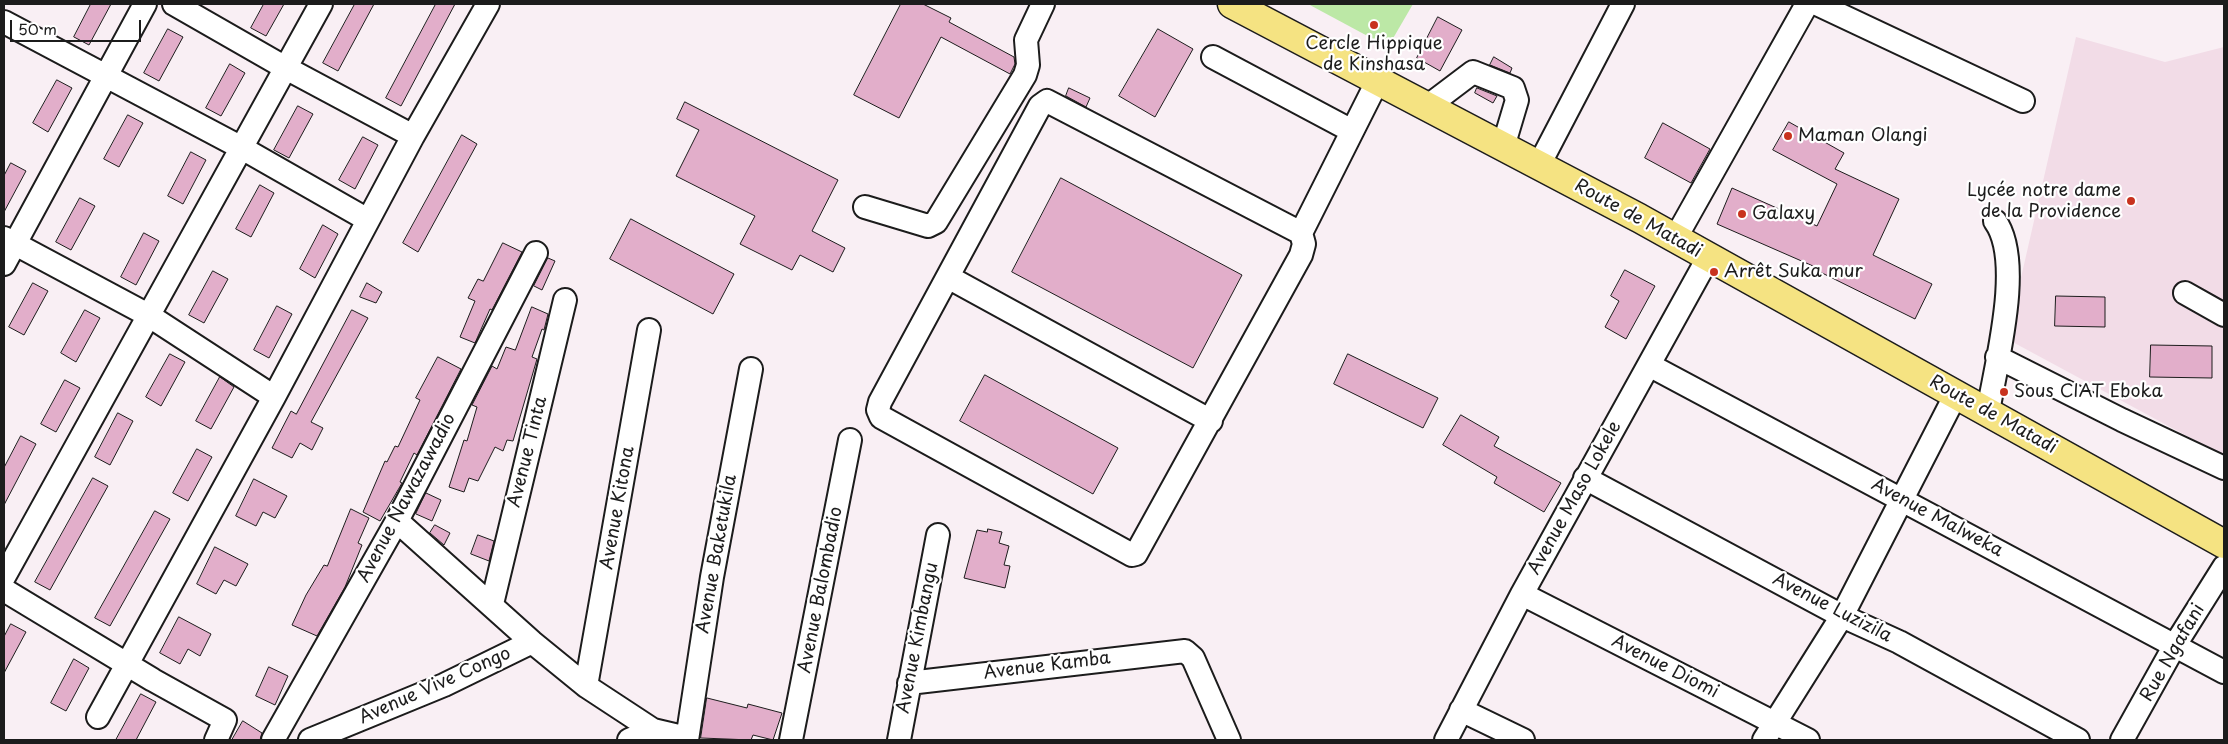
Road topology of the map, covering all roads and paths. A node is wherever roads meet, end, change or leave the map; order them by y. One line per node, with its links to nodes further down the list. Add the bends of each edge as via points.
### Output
1 (145, 4): 13 (street)
2 (174, 4): 12 (street)
3 (321, 4): 12 (street)
4 (488, 4): 18 (street)
5 (1043, 4): 22 (street, via 1026,40 1028,65 1025,75 936,222 928,226)
6 (1232, 4): 14 (main road, Route de Matadi)
7 (1623, 4): 21 (street)
8 (1807, 4): 26 (street)
9 (1818, 4): 15 (street)
10 (4, 22): 13 (street)
11 (1213, 57): 17 (street)
12 (284, 67): 18 (street); 19 (street)
13 (105, 75): 19 (street); 27 (street)
14 (1378, 80): 16 (main road, Route de Matadi); 17 (street)
15 (2024, 101)
16 (1428, 106): 20 (main road, Route de Matadi); 20 (street, via 1473,72 1512,88 1516,100)
17 (1352, 131): 25 (street)
18 (413, 136): 23 (street)
19 (240, 147): 23 (street); 34 (street)
20 (1503, 147): 21 (main road, Route de Matadi)
21 (1539, 165): 26 (main road, Route de Matadi)
22 (866, 207)
23 (368, 220): 41 (street)
24 (1995, 221): 37 (street, via 2003,232 2009,277)
25 (1301, 233): 31 (street, via 1047,101 1040,106); 43 (street, via 1304,244 1301,255)
26 (1675, 239): 29 (main road, Route de Matadi)
27 (9, 241): 30 (street); 34 (street)
28 (536, 253): 48 (street, Avenue Nawazawadio)
29 (1708, 258): 38 (street, Avenue Maso Lokele); 40 (main road, Route de Matadi)
30 (4, 264)
31 (948, 277): 43 (street); 43 (street, via 880,402 878,410 881,417 1097,536 1132,555 1136,554)
32 (2185, 293): 35 (street)
33 (565, 300): 55 (street, Avenue Tinta)
34 (148, 315): 41 (street); 52 (street)
35 (2224, 315)
36 (649, 330): 62 (street, Avenue Kitona)
37 (1997, 358): 42 (street); 45 (street)
38 (1649, 364): 46 (street, Avenue Maso Lokele); 47 (street, Avenue Malweka)
39 (751, 369): 67 (street, Avenue Baketukila, via 712,577)
40 (1956, 394): 42 (main road, Route de Matadi); 47 (street)
41 (274, 397): 59 (street)
42 (1988, 412): 50 (main road, Route de Matadi)
43 (1211, 421)
44 (850, 440): 72 (street, Avenue Balombadio)
45 (2224, 468)
46 (1585, 478): 54 (street, Avenue Maso Lokele); 56 (street, Avenue Luzizila)
47 (1903, 500): 56 (street); 58 (street, Avenue Malweka)
48 (397, 521): 55 (street); 69 (street, Avenue Nawazawadio)
49 (938, 535): 61 (street, Avenue Kimbangu)
50 (2224, 544)
51 (2224, 567): 58 (street, Rue Ngafani)
52 (4, 577)
53 (4, 590): 59 (street)
54 (1522, 594): 63 (street, Avenue Maso Lokele); 66 (street, Avenue Diomi)
55 (492, 604): 57 (street)
56 (1842, 616): 66 (street); 78 (street, Avenue Luzizila, via 1899,642)
57 (532, 642): 62 (street); 70 (street, Avenue Vive Congo, via 444,685)
58 (2175, 645): 60 (street, Avenue Malweka); 79 (street, Rue Ngafani)
59 (127, 664): 64 (street); 68 (street, via 225,720)
60 (2224, 672)
61 (909, 683): 73 (street, Avenue Kimbangu); 74 (street, Avenue Kamba, via 1185,651 1193,658)
62 (586, 686): 65 (street)
63 (1461, 710): 75 (street, Avenue Maso Lokele); 76 (street)
64 (98, 717)
65 (653, 730): 67 (street); 71 (street)
66 (1769, 732): 77 (street, Avenue Diomi)
67 (687, 739)
68 (216, 740)
69 (273, 740)
70 (310, 740)
71 (629, 740)
72 (791, 740)
73 (898, 740)
74 (1229, 740)
75 (1446, 740)
76 (1523, 740)
77 (1808, 740)
78 (2078, 740)
79 (2122, 740)

